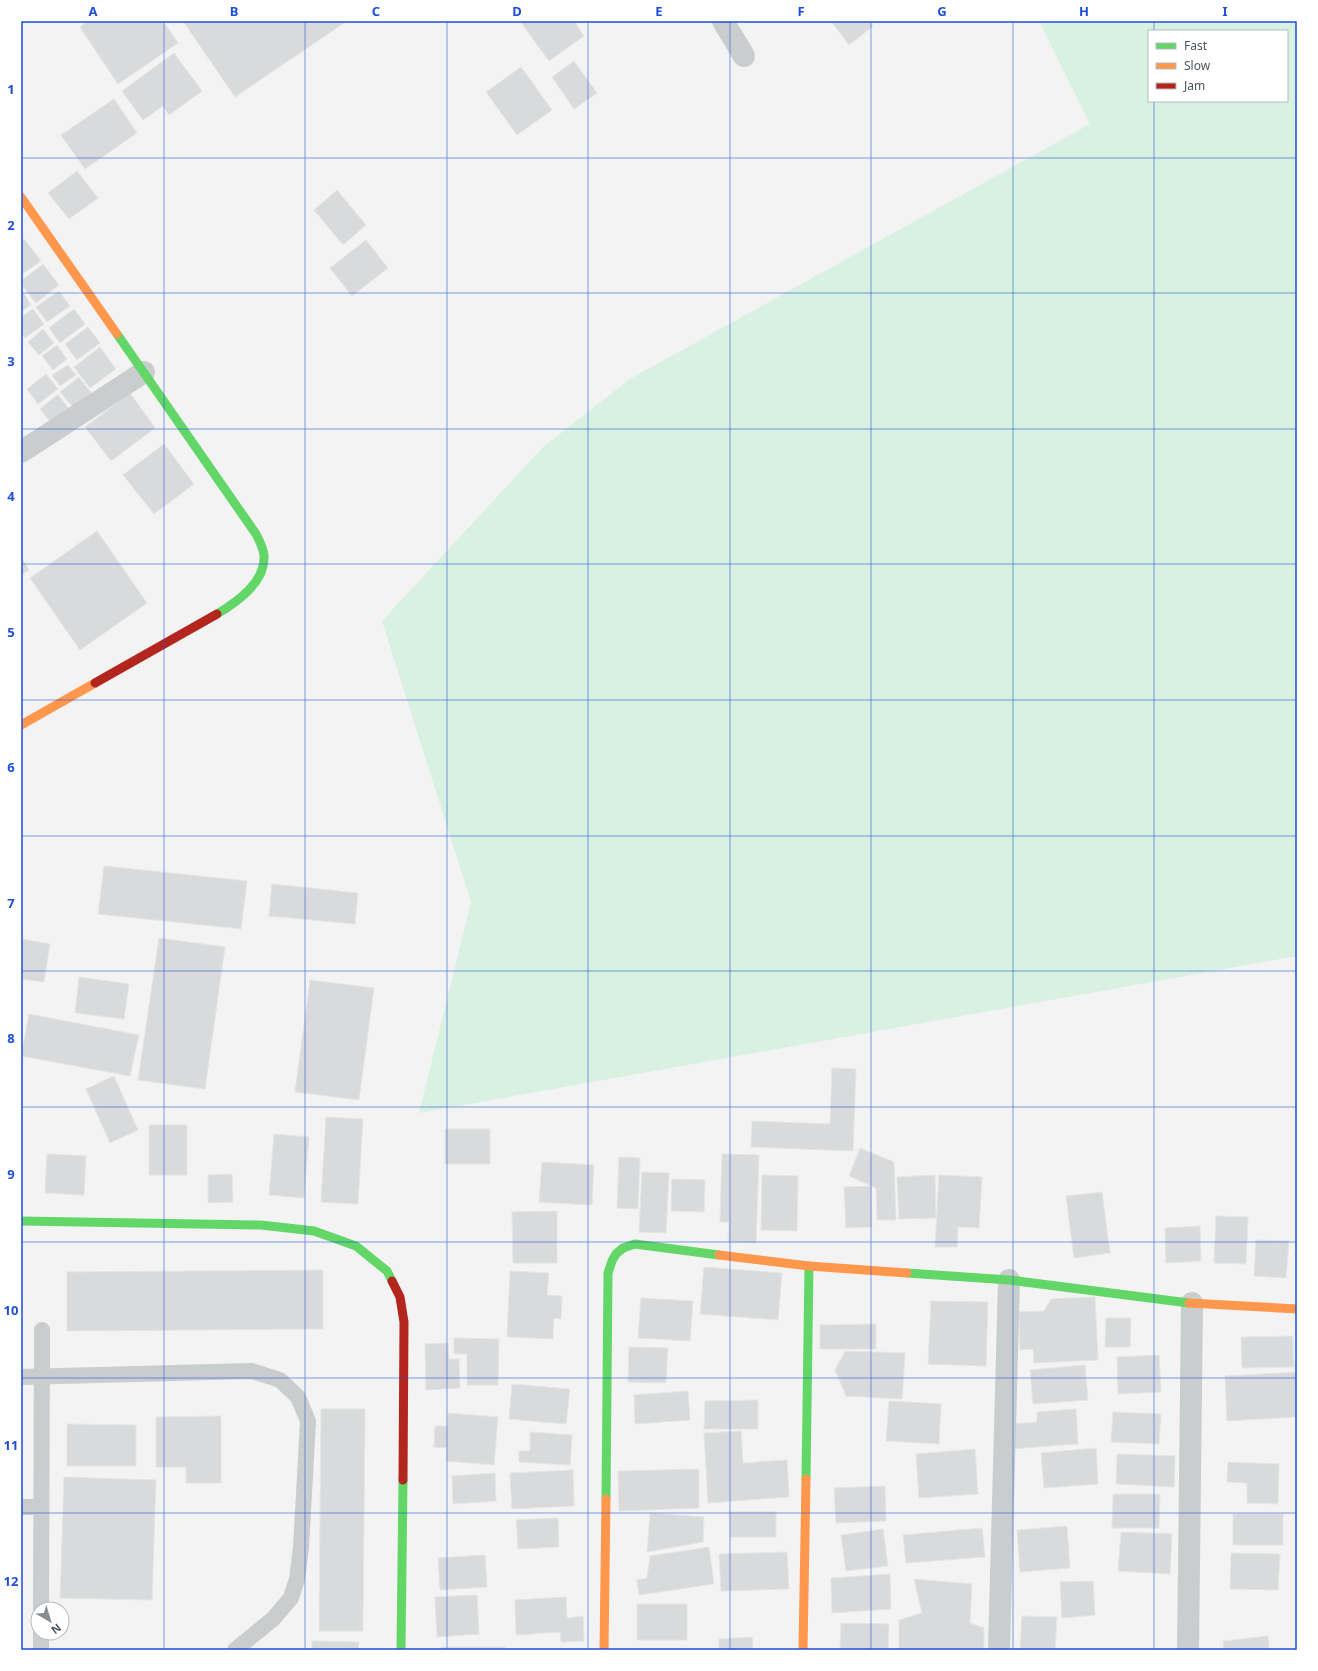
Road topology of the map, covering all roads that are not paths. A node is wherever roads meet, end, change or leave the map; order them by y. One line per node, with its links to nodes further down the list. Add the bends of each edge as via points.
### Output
1 (723, 21): 2 (street)
2 (744, 56)
3 (21, 197): 4 (street)
4 (144, 372): 5 (street); 6 (street, via 256,534 264,554 263,570 254,585 231,606)
5 (21, 452)
6 (21, 725)
7 (21, 1221): 19 (street, via 261,1225 314,1231 356,1246 387,1271 400,1297 404,1322)
8 (809, 1266): 9 (street); 20 (street, via 635,1244 620,1249 611,1259 608,1274); 21 (street)
9 (1009, 1280): 10 (street); 22 (street)
10 (1192, 1303): 11 (street); 23 (street)
11 (1297, 1309)
12 (42, 1330): 14 (lane)
13 (21, 1377): 14 (lane)
14 (42, 1377): 16 (lane); 18 (lane, via 252,1371 280,1380 298,1397 308,1421 297,1579 291,1598 273,1619)
15 (21, 1507): 16 (lane)
16 (41, 1507): 17 (lane)
17 (41, 1601)
18 (235, 1650)
19 (401, 1650)
20 (604, 1650)
21 (803, 1650)
22 (999, 1650)
23 (1188, 1650)

